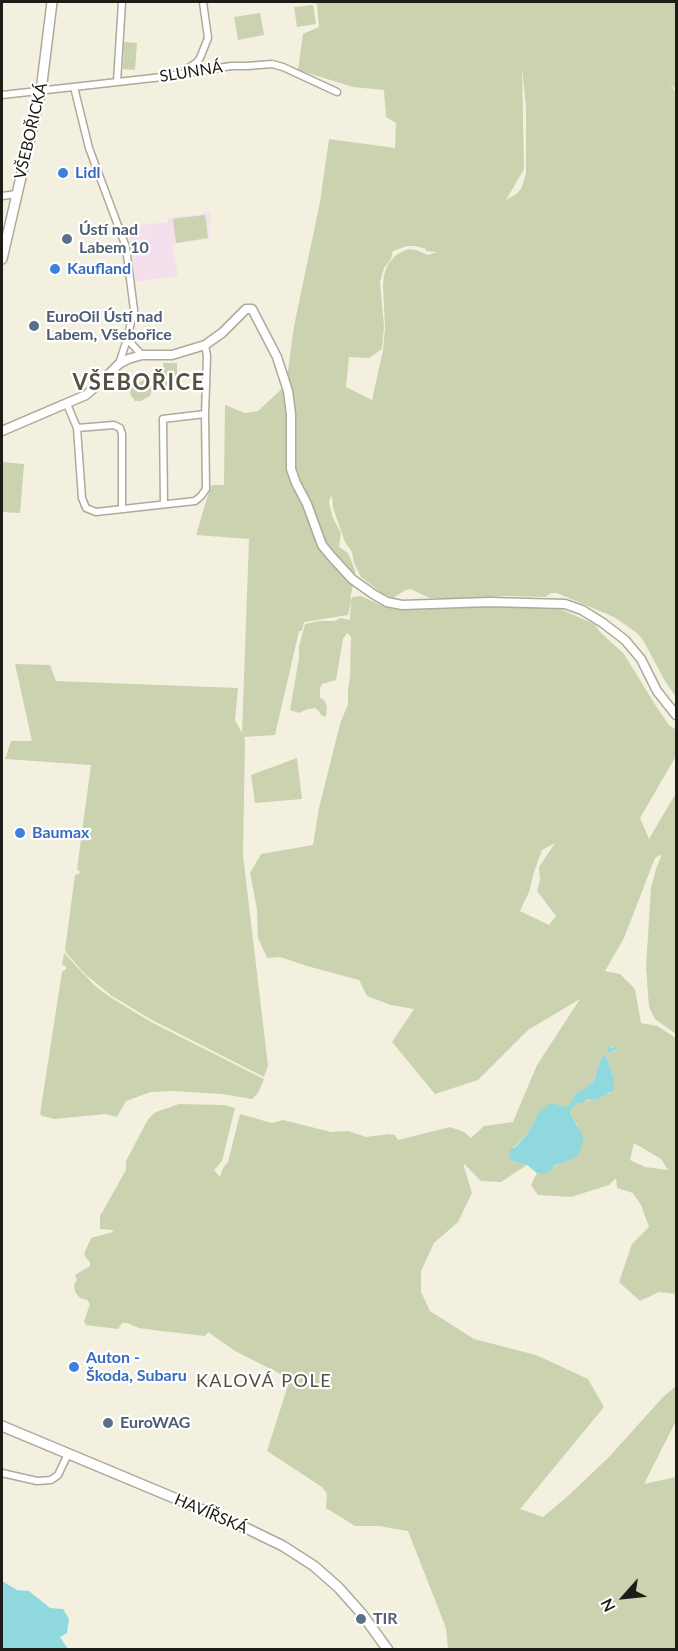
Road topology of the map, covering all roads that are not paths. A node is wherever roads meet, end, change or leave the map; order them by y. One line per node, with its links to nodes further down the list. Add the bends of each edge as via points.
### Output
1 (52, 2): 7 (main road, VŠEBOŘICKÁ)
2 (122, 2): 5 (street)
3 (203, 2): 4 (street, via 208,38 204,52 196,63)
4 (177, 73): 5 (street, SLUNNÁ); 8 (street, SLUNNÁ, via 272,64)
5 (117, 82): 6 (street, SLUNNÁ)
6 (74, 87): 7 (street, SLUNNÁ); 13 (street, via 89,148 126,247 134,309)
7 (41, 91): 9 (street, SLUNNÁ); 10 (main road, VŠEBOŘICKÁ)
8 (337, 92)
9 (2, 95)
10 (17, 194): 11 (street); 12 (main road, VŠEBOŘICKÁ)
11 (2, 196)
12 (2, 259)
13 (127, 339): 15 (street); 16 (street)
14 (205, 345): 15 (street, via 172,355); 18 (street); 23 (street, via 246,309 254,311 278,357 288,391 291,469 296,483 322,545 352,579 387,602 402,605 565,604 582,610 625,640)
15 (141, 355): 16 (street)
16 (119, 364): 17 (street, via 86,395)
17 (67, 404): 19 (street); 20 (street)
18 (205, 414): 21 (street, via 206,489 195,501); 21 (street, via 163,419)
19 (77, 428): 22 (street, via 83,504 96,512); 22 (street, via 120,428)
20 (2, 431)
21 (164, 504): 22 (street)
22 (122, 508)
23 (676, 715)
24 (2, 1426): 25 (main road, HAVÍŘSKÁ)
25 (68, 1454): 26 (street, via 58,1475 51,1480); 27 (main road, HAVÍŘSKÁ, via 246,1528 289,1550 342,1591)
26 (2, 1473)
27 (388, 1650)

